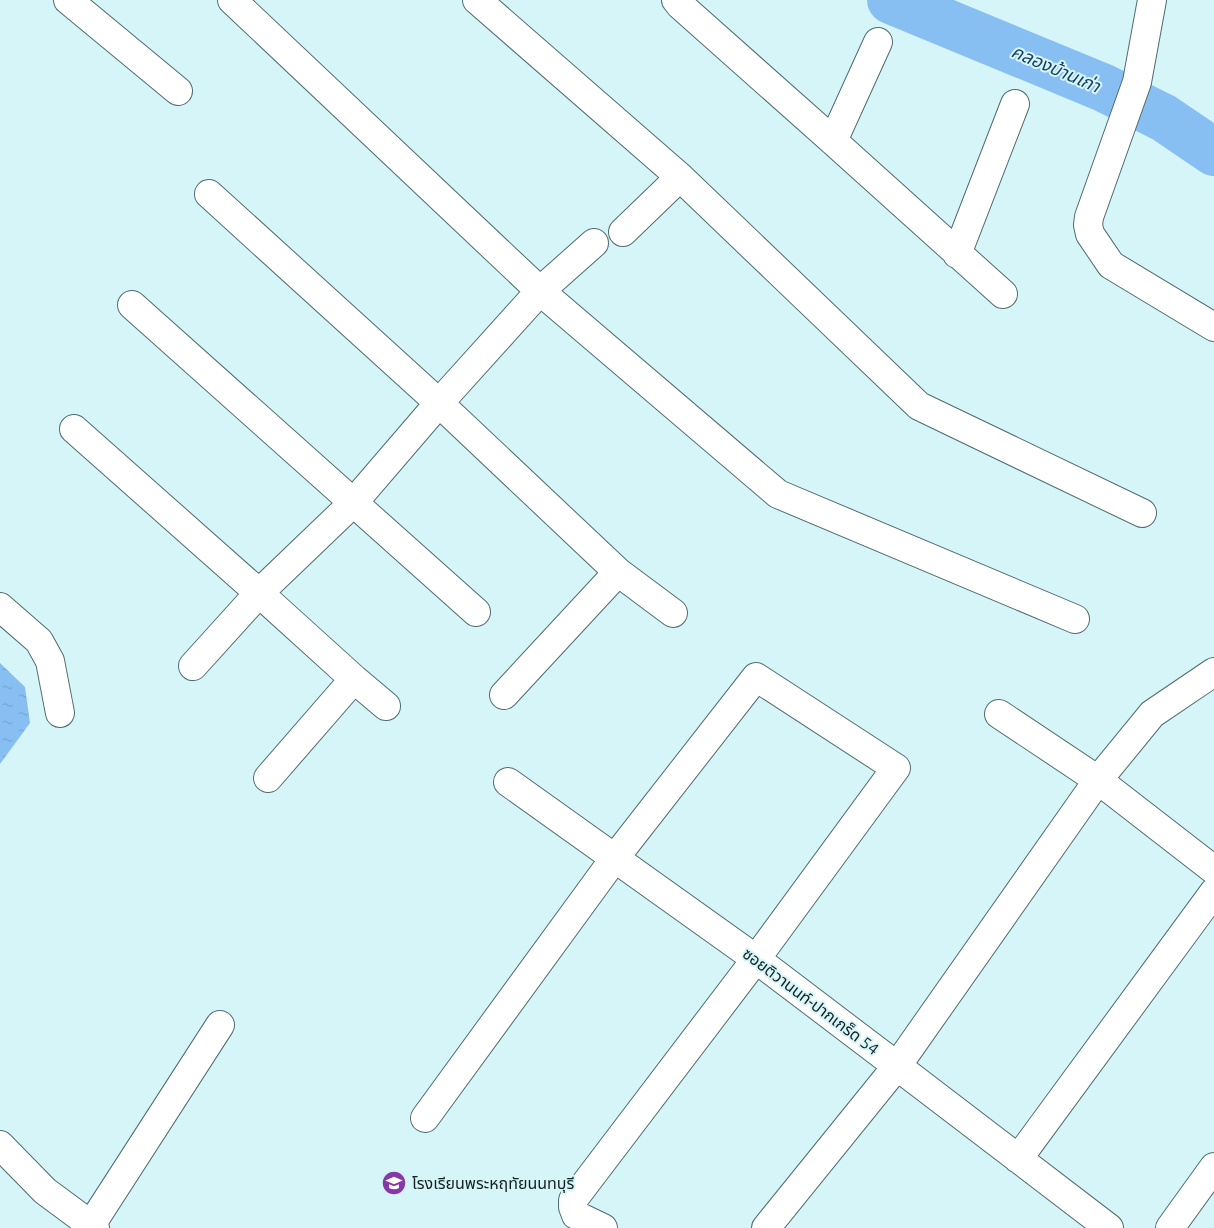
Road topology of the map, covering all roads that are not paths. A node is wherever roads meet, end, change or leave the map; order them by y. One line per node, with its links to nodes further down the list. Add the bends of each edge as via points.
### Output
1 (68, 0): 7 (street)
2 (232, 0): 15 (street)
3 (477, 0): 10 (street)
4 (676, 0): 9 (street)
5 (1152, 0): 18 (street, via 1138,82 1088,225 1090,234 1111,265)
6 (878, 42): 9 (street)
7 (178, 91)
8 (1015, 104): 14 (street)
9 (833, 141): 14 (street)
10 (680, 176): 12 (street); 22 (street, via 919,406)
11 (209, 194): 19 (street)
12 (623, 232)
13 (594, 243): 15 (street)
14 (957, 254): 16 (street)
15 (540, 291): 19 (street); 28 (street, via 778,494)
16 (1003, 294)
17 (132, 305): 21 (street)
18 (1214, 327)
19 (439, 403): 21 (street); 23 (street)
20 (74, 429): 24 (street)
21 (354, 502): 24 (street); 26 (street)
22 (1142, 512)
23 (618, 572): 27 (street); 32 (street)
24 (259, 593): 29 (street); 31 (street)
25 (0, 607): 34 (street, via 39,641 50,661)
26 (476, 612)
27 (673, 613)
28 (1076, 619)
29 (193, 666)
30 (1214, 672): 37 (street, via 1152,714)
31 (354, 680): 33 (street); 36 (street)
32 (504, 695)
33 (386, 706)
34 (60, 713)
35 (999, 714): 37 (street)
36 (268, 778)
37 (1098, 780): 40 (street); 44 (street)
38 (508, 782): 39 (street, ซอยติวานนท์-ปากเกร็ด 54)
39 (614, 859): 42 (street, ซอยติวานนท์-ปากเกร็ด 54); 42 (street, via 756,677 896,768); 45 (street)
40 (1214, 870)
41 (1214, 892): 47 (street)
42 (756, 959): 44 (street, ซอยติวานนท์-ปากเกร็ด 54); 50 (street, via 573,1200 576,1215)
43 (220, 1026): 49 (street)
44 (897, 1066): 47 (street, ซอยติวานนท์-ปากเกร็ด 54); 51 (street)
45 (425, 1118)
46 (0, 1145): 49 (street, via 45,1192)
47 (1018, 1159): 52 (street, ซอยติวานนท์-ปากเกร็ด 54)
48 (1214, 1167): 53 (street)
49 (93, 1227)
50 (603, 1228)
51 (766, 1228)
52 (1109, 1228)
53 (1170, 1228)

